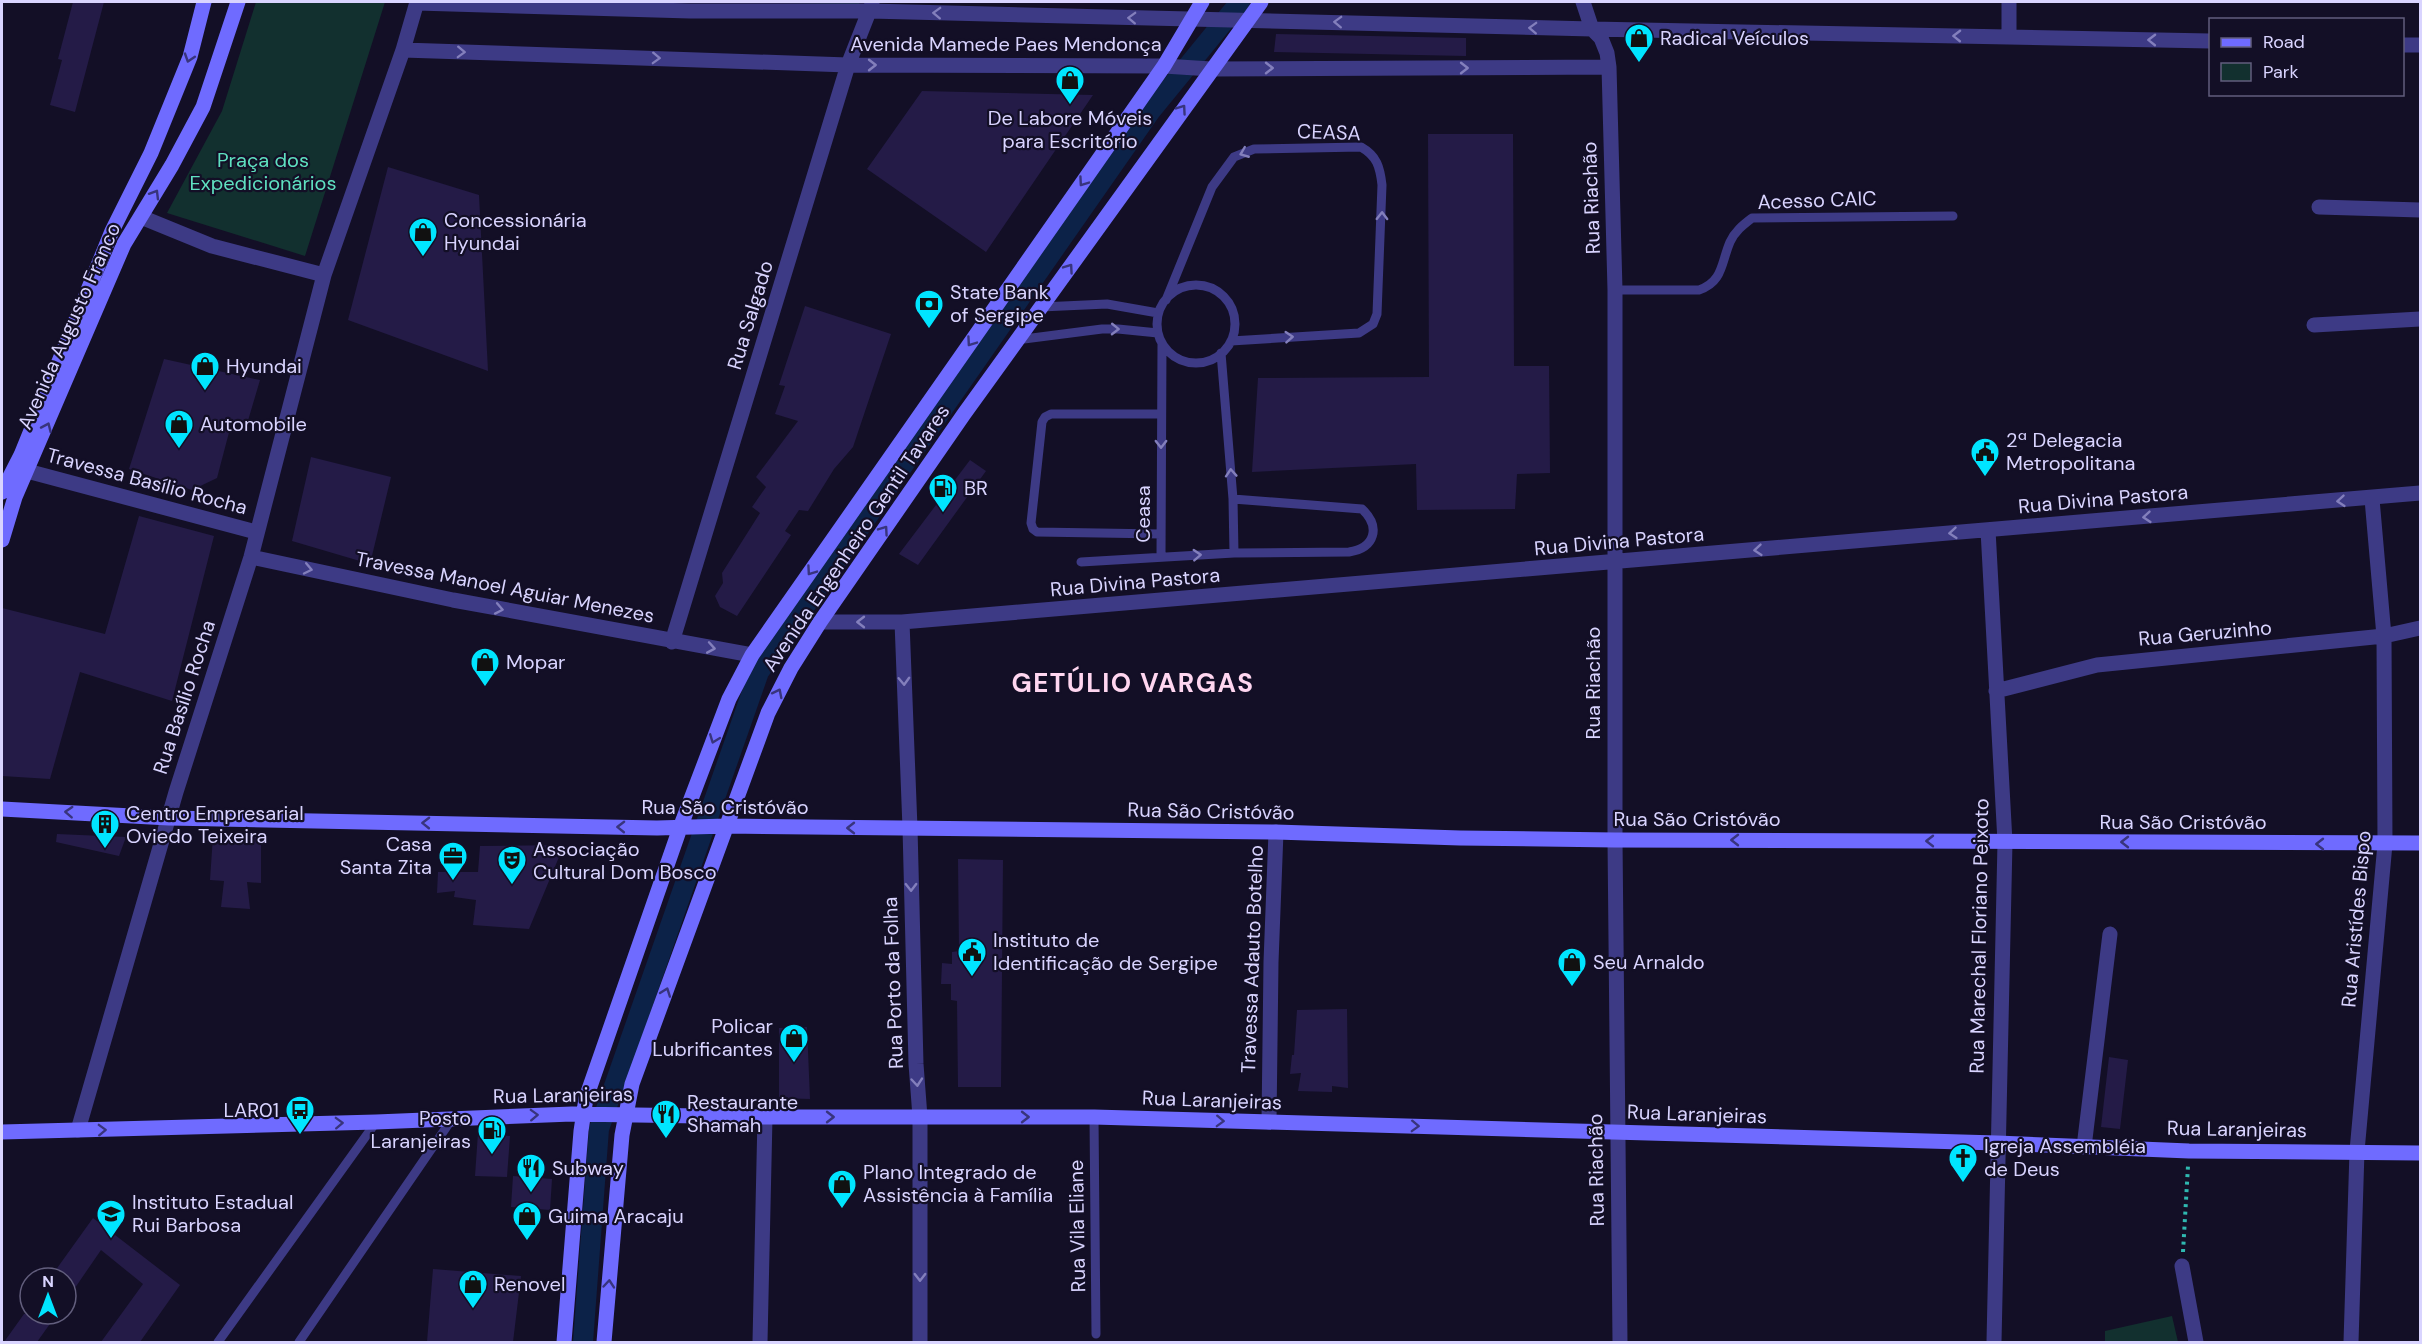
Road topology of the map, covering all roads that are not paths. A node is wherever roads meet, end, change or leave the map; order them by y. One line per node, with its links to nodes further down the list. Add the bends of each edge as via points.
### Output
1 (204, 2): 40 (main road, Avenida Augusto Franco, one-way to 40, via 190,57 152,153 112,231 21,455)
2 (238, 2): 25 (main road, Avenida Augusto Franco, one-way to 2, via 203,107)
3 (417, 2): 8 (street, Avenida Mamede Paes Mendonça); 17 (street)
4 (1202, 2): 11 (main road, Avenida Engenheiro Gentil Tavares)
5 (1261, 2): 10 (main road, Avenida Engenheiro Gentil Tavares)
6 (1583, 2): 12 (street, Rua Riachão)
7 (2009, 2): 13 (street)
8 (692, 6): 9 (street, Avenida Mamede Paes Mendonça)
9 (871, 6): 11 (street, Avenida Mamede Paes Mendonça, one-way to 9); 18 (street, Rua Salgado)
10 (1243, 19): 11 (street, Avenida Mamede Paes Mendonça); 12 (street, Avenida Mamede Paes Mendonça, one-way to 10); 21 (main road, Avenida Engenheiro Gentil Tavares)
11 (1194, 20): 19 (main road, Avenida Engenheiro Gentil Tavares)
12 (1592, 29): 13 (street, Avenida Mamede Paes Mendonça, one-way to 12); 20 (street, Rua Riachão, via 1601,38)
13 (2009, 37): 14 (street, Avenida Mamede Paes Mendonça, one-way to 13)
14 (2209, 41)
15 (2404, 45): 16 (street)
16 (2421, 45)
17 (403, 50): 18 (street, Avenida Mamede Paes Mendonça, one-way to 18); 26 (street)
18 (848, 65): 19 (street, Avenida Mamede Paes Mendonça, one-way to 19); 57 (street, Rua Salgado)
19 (1168, 66): 21 (street, Avenida Mamede Paes Mendonça); 58 (main road, Avenida Engenheiro Gentil Tavares, one-way to 58)
20 (1609, 67): 21 (street, Avenida Mamede Paes Mendonça, one-way to 20); 27 (street, Rua Riachão)
21 (1206, 68): 29 (main road, Avenida Engenheiro Gentil Tavares, one-way to 21)
22 (2319, 207): 23 (street)
23 (2421, 210)
24 (1953, 216): 27 (lane, Acesso CAIC, via 1752,218 1731,240 1717,278 1710,286 1699,290)
25 (141, 217): 26 (street, via 212,246); 39 (main road, Avenida Augusto Franco, one-way to 25, via 124,244)
26 (324, 275): 45 (street, Rua Basílio Rocha)
27 (1615, 290): 52 (street, Rua Riachão)
28 (1166, 300): 30 (lane); 35 (lane, via 1190,286 1216,292 1233,313); 35 (lane, CEASA, one-way to 28, via 1359,333 1372,324 1377,314 1382,184 1380,167 1369,151 1361,147 1254,148 1233,157 1212,187)
29 (1041, 307): 30 (lane, via 1107,304); 34 (main road, Avenida Engenheiro Gentil Tavares)
30 (1158, 313): 33 (lane, Ceasa)
31 (2421, 319): 32 (street)
32 (2314, 325)
33 (1158, 333): 34 (lane, one-way to 33, via 1102,329); 36 (lane, Ceasa)
34 (1016, 340): 53 (main road, Avenida Engenheiro Gentil Tavares, one-way to 34)
35 (1231, 341): 37 (lane)
36 (1161, 343): 37 (lane, via 1171,355 1185,362 1208,361); 38 (lane, Ceasa)
37 (1221, 353): 42 (lane, one-way to 37)
38 (1161, 414): 46 (lane, Ceasa, one-way to 46); 46 (lane, via 1045,417 1031,523 1037,532)
39 (27, 471): 45 (street, Travessa Basílio Rocha); 47 (main road, Avenida Augusto Franco)
40 (2, 492)
41 (2421, 493): 43 (street, Rua Divina Pastora)
42 (1233, 499): 48 (lane); 48 (lane, Ceasa, via 1362,509 1369,516 1373,533 1369,545 1360,551)
43 (2372, 499): 44 (street, Rua Divina Pastora, one-way to 44); 56 (street, Rua Aristídes Bispo)
44 (1988, 530): 52 (street, Rua Divina Pastora, one-way to 52); 59 (street, Rua Marechal Floriano Peixoto)
45 (256, 532): 49 (street, Rua Basílio Rocha)
46 (1161, 534): 50 (lane, Ceasa)
47 (2, 540)
48 (1233, 553): 50 (lane, Ceasa, one-way to 48)
49 (251, 556): 57 (street, Travessa Manoel Aguiar Menezes, one-way to 57); 61 (street, Rua Basílio Rocha)
50 (1161, 557): 51 (lane)
51 (1081, 562)
52 (1614, 562): 54 (street, Rua Divina Pastora); 66 (street, Rua Riachão)
53 (820, 622): 54 (street, Rua Divina Pastora, one-way to 53); 62 (main road, Avenida Engenheiro Gentil Tavares, one-way to 53, via 768,712)
54 (902, 622): 64 (street, Rua Porto da Folha, one-way to 64)
55 (2421, 628): 56 (street, Rua Geruzinho)
56 (2384, 636): 59 (street, Rua Geruzinho, via 2117,662); 69 (street, Rua Aristídes Bispo)
57 (672, 642): 58 (street, Travessa Manoel Aguiar Menezes, one-way to 58)
58 (752, 655): 63 (main road, Avenida Engenheiro Gentil Tavares, one-way to 63, via 729,699)
59 (1996, 691): 67 (street, Rua Marechal Floriano Peixoto)
60 (2, 809): 61 (main road, Rua São Cristóvão, one-way to 60)
61 (169, 818): 63 (main road, Rua São Cristóvão, one-way to 61); 79 (street, Rua Basílio Rocha)
62 (725, 826): 63 (main road, Rua São Cristóvão); 64 (main road, Rua São Cristóvão, one-way to 62); 71 (main road, Avenida Engenheiro Gentil Tavares, one-way to 62)
63 (682, 828): 72 (main road, Avenida Engenheiro Gentil Tavares, via 586,1098)
64 (910, 828): 65 (main road, Rua São Cristóvão); 74 (street, Rua Porto da Folha, one-way to 74)
65 (1276, 832): 66 (main road, Rua São Cristóvão); 78 (street, Travessa Adauto Botelho)
66 (1615, 840): 67 (main road, Rua São Cristóvão, one-way to 66); 81 (street, Rua Riachão)
67 (2005, 842): 69 (main road, Rua São Cristóvão, one-way to 67); 82 (street, Rua Marechal Floriano Peixoto)
68 (2421, 843): 69 (main road, Rua São Cristóvão)
69 (2385, 844): 84 (street, Rua Aristídes Bispo)
70 (2110, 934): 83 (street)
71 (622, 1114): 72 (main road, Rua Laranjeiras); 73 (main road, Rua Laranjeiras); 91 (main road, Avenida Engenheiro Gentil Tavares, one-way to 71)
72 (588, 1115): 76 (main road, Rua Laranjeiras, one-way to 72); 90 (main road, Avenida Engenheiro Gentil Tavares)
73 (765, 1117): 74 (main road, Rua Laranjeiras, one-way to 74); 92 (street)
74 (920, 1118): 75 (main road, Rua Laranjeiras, one-way to 75); 93 (street, Rua Porto da Folha, one-way to 93)
75 (1094, 1118): 78 (main road, Rua Laranjeiras, one-way to 78); 87 (lane, Rua Vila Eliane)
76 (452, 1119): 77 (main road, Rua Laranjeiras); 89 (lane)
77 (376, 1122): 79 (main road, Rua Laranjeiras, one-way to 77); 88 (lane)
78 (1269, 1122): 81 (main road, Rua Laranjeiras, one-way to 81)
79 (78, 1130): 80 (main road, Rua Laranjeiras)
80 (2, 1132)
81 (1617, 1132): 82 (main road, Rua Laranjeiras); 94 (street, Rua Riachão)
82 (1997, 1143): 83 (main road, Rua Laranjeiras); 95 (street, Rua Marechal Floriano Peixoto)
83 (2084, 1147): 84 (main road, Rua Laranjeiras)
84 (2357, 1151): 85 (main road, Rua Laranjeiras); 97 (street, Rua Aristídes Bispo)
85 (2421, 1153)
86 (2182, 1266): 96 (street)
87 (1096, 1334)
88 (218, 1342)
89 (299, 1342)
90 (564, 1342)
91 (604, 1342)
92 (760, 1342)
93 (920, 1342)
94 (1620, 1342)
95 (1994, 1342)
96 (2196, 1342)
97 (2350, 1342)

